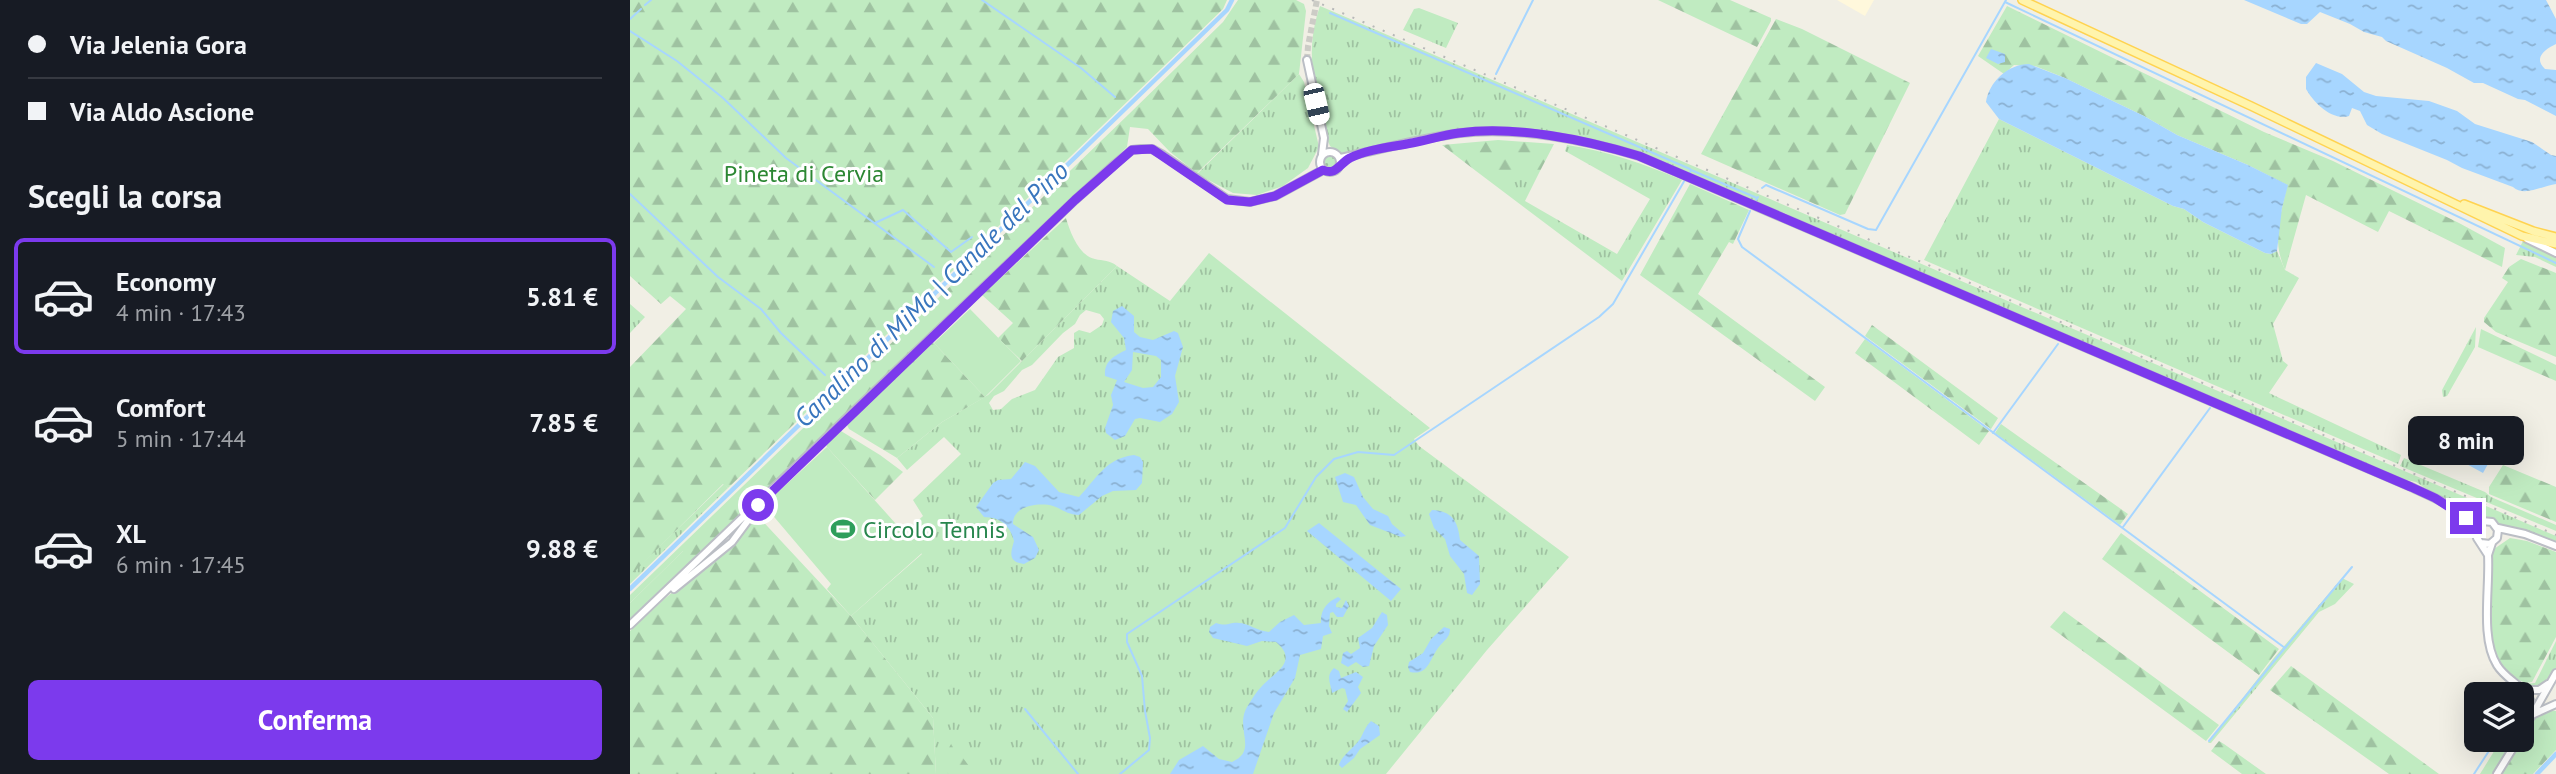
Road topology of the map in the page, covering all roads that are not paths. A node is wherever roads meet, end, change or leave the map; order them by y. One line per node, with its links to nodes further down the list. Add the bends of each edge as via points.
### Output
1 (2022, 0): 9 (main road)
2 (1307, 60): 3 (street)
3 (1324, 138): 4 (street); 5 (street)
4 (1332, 151): 5 (street); 6 (street)
5 (1321, 158): 7 (street); 8 (street)
6 (1340, 162): 7 (street, via 1332,172); 14 (street, via 1460,133 1502,132 1571,138 1639,156 2411,487)
7 (1323, 170): 8 (street)
8 (1297, 183): 23 (street, via 1263,200 1227,200 1152,149 1132,150)
9 (2435, 194): 10 (main road); 11 (main road)
10 (2522, 236): 12 (main road); 13 (street)
11 (2556, 237)
12 (2556, 243)
13 (2556, 253)
14 (2466, 518): 15 (street); 17 (street)
15 (2482, 521): 16 (street); 17 (street)
16 (2498, 528): 18 (street); 20 (street)
17 (2475, 530): 19 (street)
18 (2511, 533): 20 (street); 21 (street)
19 (2481, 542): 20 (street); 22 (street)
20 (2494, 542): 22 (street)
21 (2556, 546)
22 (2488, 555): 26 (street, via 2491,654)
23 (630, 625)
24 (2556, 673): 25 (street)
25 (2551, 681): 27 (street); 28 (street)
26 (2514, 682)
27 (2546, 690): 29 (street); 30 (street, via 2548,700 2556,704)
28 (2534, 691)
29 (2534, 711)
30 (2534, 714)
31 (2511, 752): 32 (street)
32 (2497, 774)

